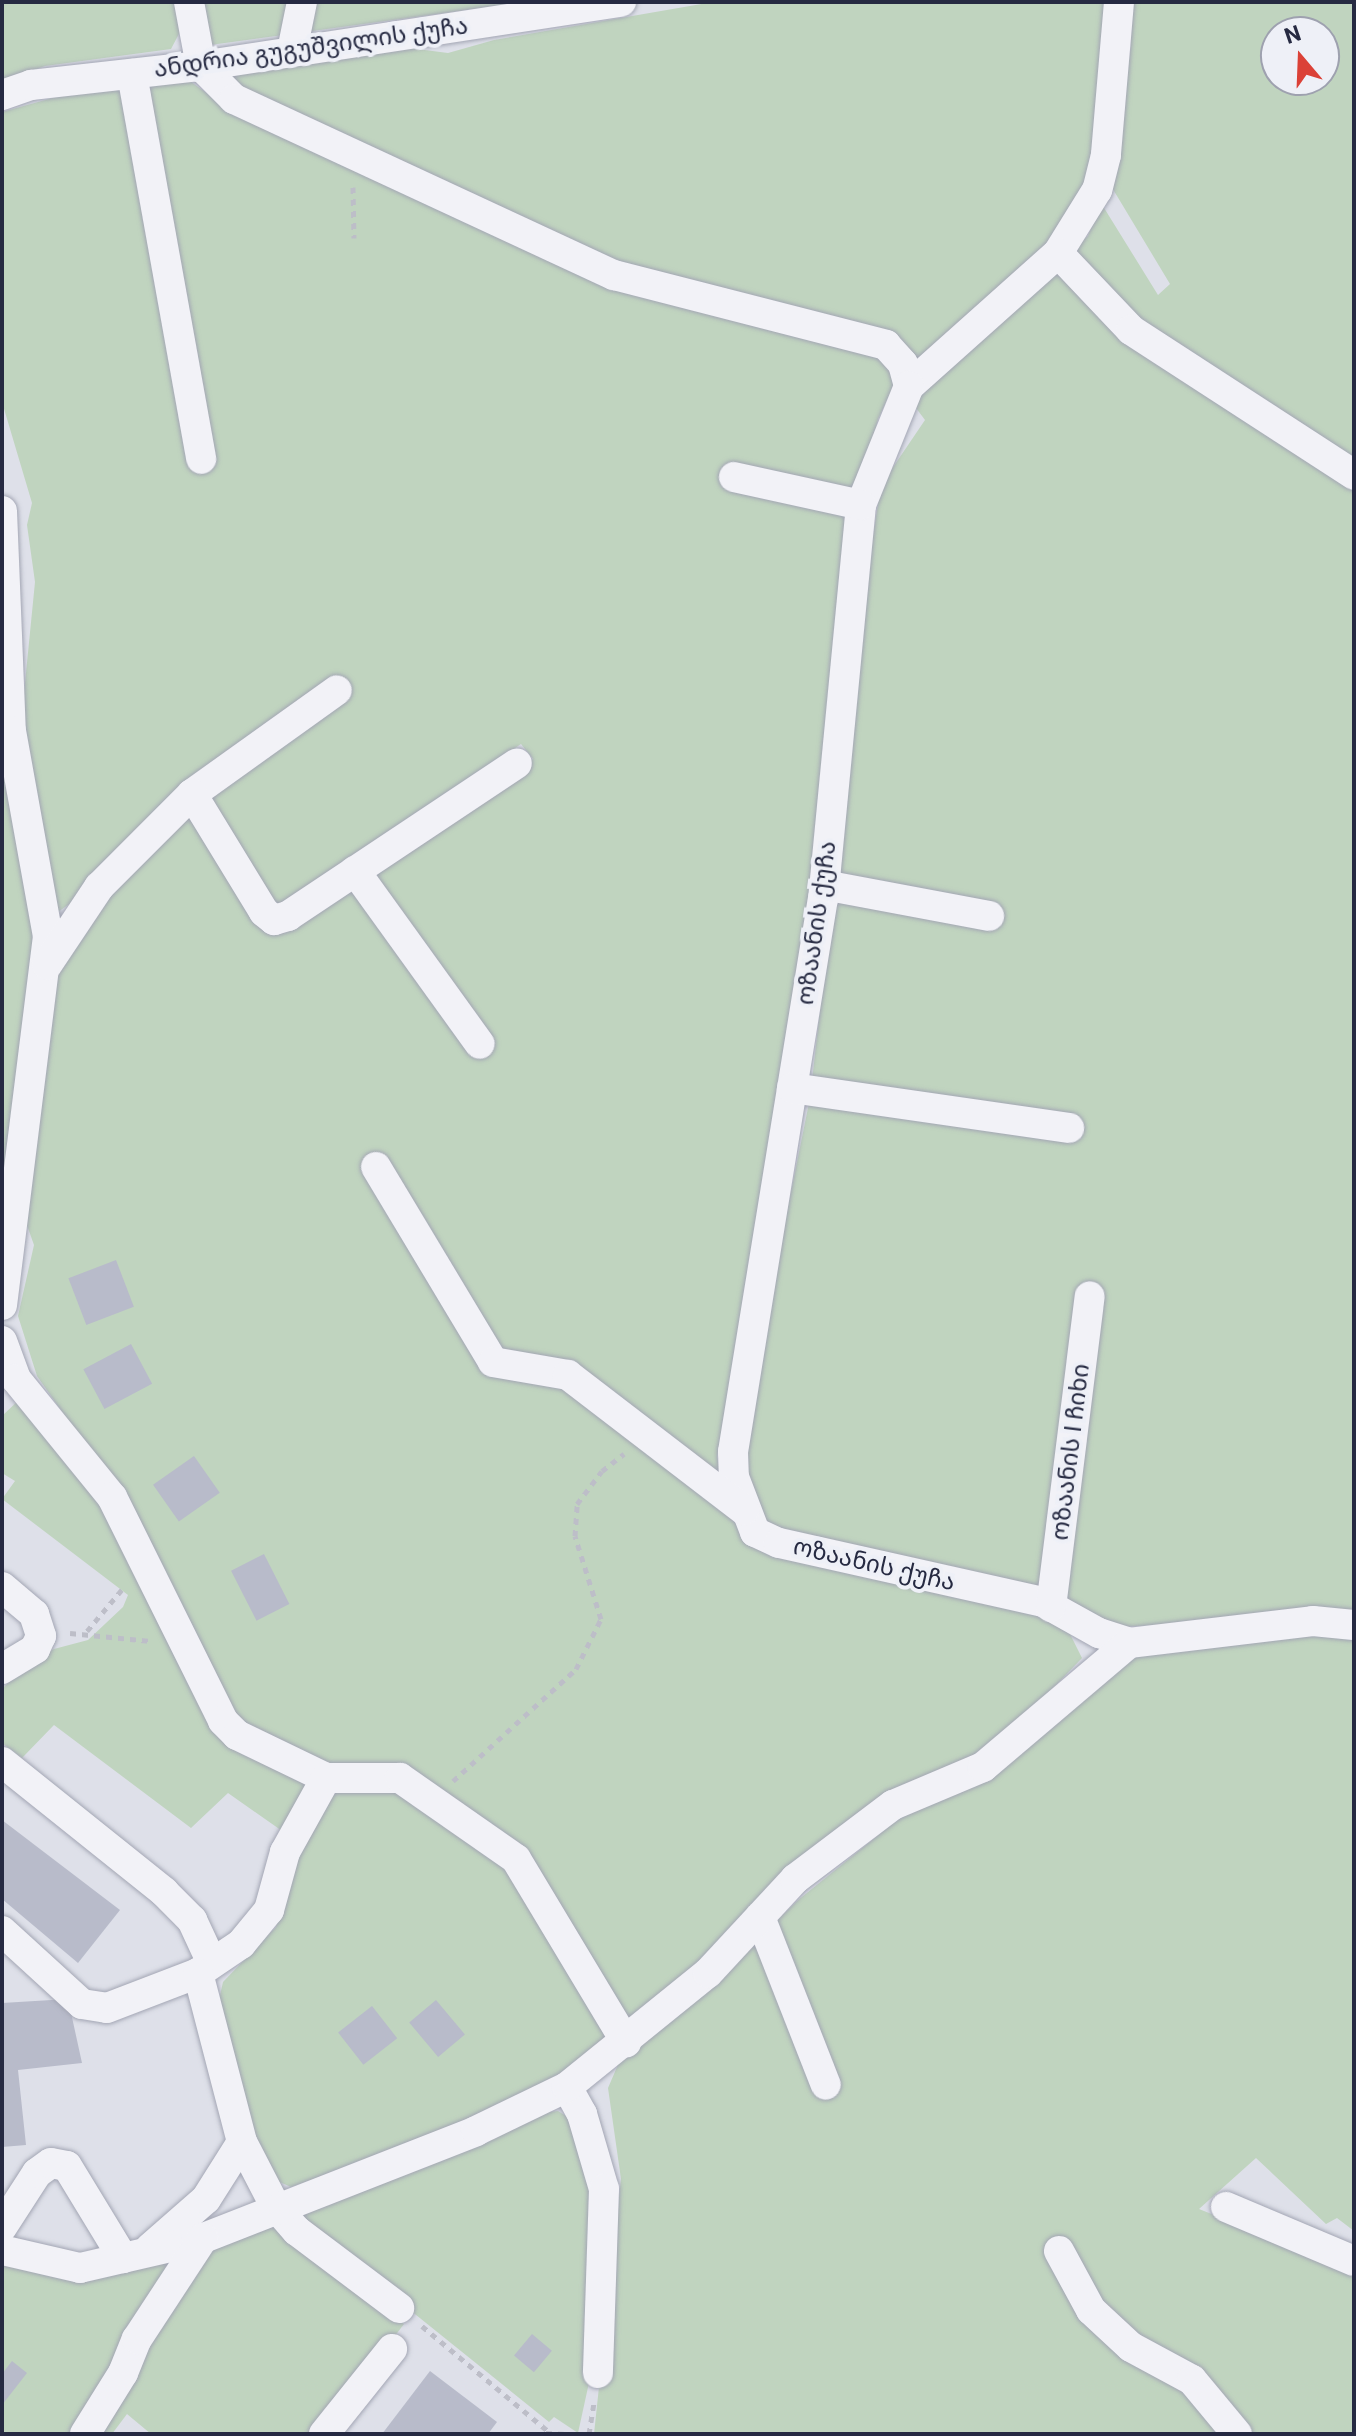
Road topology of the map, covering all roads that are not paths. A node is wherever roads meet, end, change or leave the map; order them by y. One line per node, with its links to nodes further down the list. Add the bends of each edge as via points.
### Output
1 (189, 2): 6 (street)
2 (302, 2): 5 (street)
3 (621, 2): 5 (street, ანდრია გუგუშვილის ქუჩა)
4 (1119, 2): 9 (street, ოზაანის ქუჩა, via 1106,155 1097,190)
5 (292, 51): 6 (street, ანდრია გუგუშვილის ქუჩა)
6 (201, 66): 7 (street, ანდრია გუგუშვილის ქუჩა); 10 (street, via 234,99 614,275 886,345 903,364)
7 (132, 74): 8 (street, ანდრია გუგუშვილის ქუჩა, via 31,85); 11 (street)
8 (2, 95)
9 (1058, 253): 10 (street, ოზაანის ქუჩა); 12 (street, via 1131,330)
10 (909, 386): 14 (street, ოზაანის ქუჩა)
11 (201, 459)
12 (1354, 475)
13 (734, 477): 14 (street)
14 (861, 505): 21 (street, ოზაანის ქუჩა)
15 (2, 511): 17 (street)
16 (337, 690): 19 (street)
17 (7, 731): 23 (street, via 48,936)
18 (517, 763): 20 (street)
19 (192, 794): 20 (street, via 264,912 274,920); 23 (street, via 99,887)
20 (355, 871): 24 (street)
21 (824, 885): 22 (street); 25 (street, ოზაანის ქუჩა)
22 (989, 916)
23 (45, 967): 29 (street)
24 (480, 1044)
25 (792, 1088): 26 (street); 31 (street, ოზაანის ქუჩა, via 733,1452)
26 (1069, 1128)
27 (376, 1167): 31 (street, via 493,1362 568,1375)
28 (1090, 1296): 33 (street, ოზაანის I ჩიხი)
29 (2, 1305)
30 (2, 1341): 38 (street, via 7,1364 112,1497 223,1721 237,1735)
31 (744, 1510): 33 (street, ოზაანის ქუჩა, via 755,1532 779,1543)
32 (2, 1587): 36 (street, via 34,1614 41,1636 35,1649)
33 (1051, 1607): 35 (street, ოზაანის ქუჩა)
34 (1354, 1625): 35 (street, via 1313,1621)
35 (1129, 1643): 39 (street, via 983,1767 893,1805 795,1879)
36 (2, 1669)
37 (2, 1762): 41 (street, via 192,1920)
38 (326, 1778): 41 (street, via 285,1852 269,1910 241,1944); 42 (street, via 400,1778 516,1859)
39 (760, 1917): 42 (street, via 708,1973); 43 (street)
40 (2, 1931): 41 (street, via 82,2004 107,2008)
41 (205, 1968): 45 (street)
42 (626, 2042): 44 (street)
43 (826, 2085)
44 (567, 2087): 46 (street, via 476,2131); 56 (street, via 582,2114 604,2189)
45 (242, 2142): 46 (street); 52 (street, via 206,2199)
46 (275, 2206): 49 (street); 54 (street, via 297,2231)
47 (1226, 2207): 53 (street)
48 (2, 2227): 52 (street, via 37,2173 51,2163 67,2166)
49 (203, 2238): 52 (street); 57 (street, via 137,2339)
50 (2, 2250): 52 (street, via 80,2268)
51 (1059, 2251): 59 (street, via 1091,2310 1131,2347 1192,2380)
52 (134, 2255)
53 (1354, 2261)
54 (399, 2308)
55 (392, 2349): 58 (street)
56 (598, 2373)
57 (85, 2434)
58 (324, 2434)
59 (1237, 2434)

